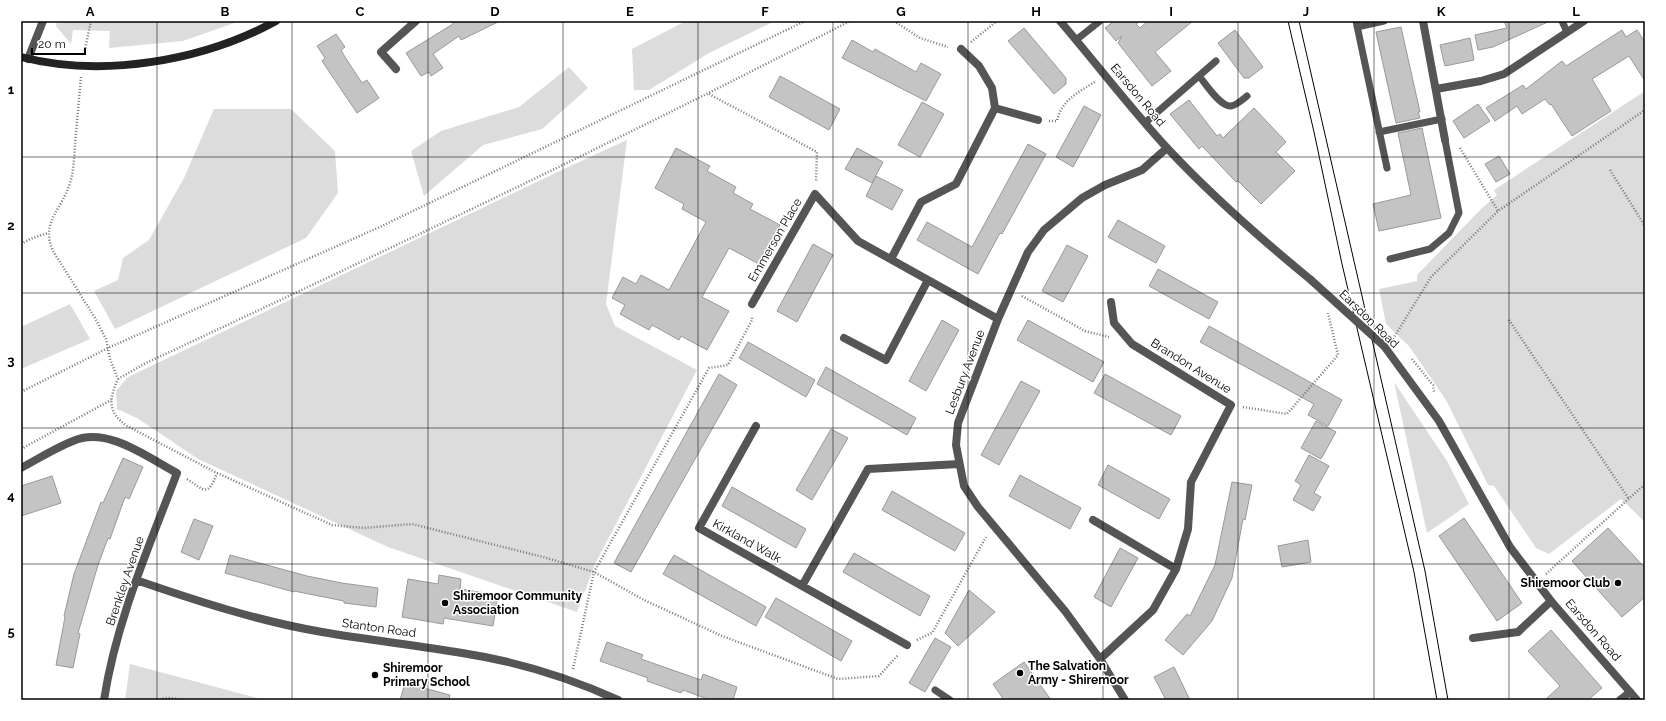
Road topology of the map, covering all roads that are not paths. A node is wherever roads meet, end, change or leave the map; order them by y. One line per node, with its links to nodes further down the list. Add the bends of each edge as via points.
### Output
1 (43, 21): 14 (street)
2 (276, 21): 14 (main road, via 203,51 155,61 82,66)
3 (416, 21): 16 (street, via 381,52)
4 (1060, 21): 12 (street, Earsdon Road)
5 (1100, 21): 12 (lane)
6 (1384, 21): 10 (lane)
7 (1423, 21): 18 (street)
8 (1562, 21): 11 (lane)
9 (1584, 21): 11 (street)
10 (1356, 24): 24 (lane)
11 (1567, 32): 18 (street, via 1504,74 1482,81)
12 (1076, 40): 23 (street, Earsdon Road)
13 (961, 49): 20 (street, via 979,66 992,88)
14 (24, 58)
15 (1216, 61): 17 (lane)
16 (396, 69)
17 (1199, 76): 19 (lane, via 1222,104 1230,106); 23 (lane)
18 (1436, 89): 21 (street)
19 (1247, 96)
20 (995, 108): 22 (street); 28 (street, via 956,184 921,202)
21 (1442, 119): 24 (lane); 25 (street)
22 (1038, 120)
23 (1146, 122): 26 (street, Earsdon Road)
24 (1379, 132): 27 (lane)
25 (1445, 140): 29 (lane, via 1459,213 1449,233 1430,249)
26 (1167, 148): 33 (street, Lesbury Avenue, via 1142,170 1105,185 1082,198 1044,230 1028,252); 42 (street, Earsdon Road, bridge, via 1215,197 1384,346 1439,421 1510,547)
27 (1387, 168)
28 (891, 259): 30 (street, Emmerson Place); 32 (street, Emmerson Place, via 858,241 815,194)
29 (1390, 259)
30 (928, 280): 33 (street, Emmerson Place); 34 (street, via 886,360)
31 (1111, 302): 39 (street, Brandon Avenue, via 1114,324 1132,344 1231,405 1191,482 1188,529)
32 (752, 304)
33 (998, 319): 36 (street, Lesbury Avenue, via 958,423 956,445)
34 (844, 338)
35 (756, 426): 41 (street, Kirkland Walk, via 699,528)
36 (959, 464): 41 (street, via 868,470); 45 (street, Lesbury Avenue, via 964,486 978,507 1065,611)
37 (21, 468): 40 (street, Brenkley Avenue, via 74,440 91,436 117,440 177,473)
38 (1093, 520): 39 (street)
39 (1176, 569): 45 (street, Brandon Avenue, via 1153,610)
40 (136, 580): 48 (street, Brenkley Avenue, via 109,669); 49 (street, Stanton Road, via 186,597 321,632 464,653 516,665)
41 (802, 586): 44 (street, Kirkland Walk)
42 (1551, 601): 43 (street, via 1518,632); 47 (street, Earsdon Road)
43 (1473, 638)
44 (906, 644)
45 (1100, 659): 51 (street, Lesbury Avenue)
46 (935, 690): 50 (lane)
47 (1630, 692): 52 (street); 53 (street, Earsdon Road)
48 (104, 700)
49 (618, 700)
50 (950, 700)
51 (1126, 700)
52 (1620, 700)
53 (1638, 700)

